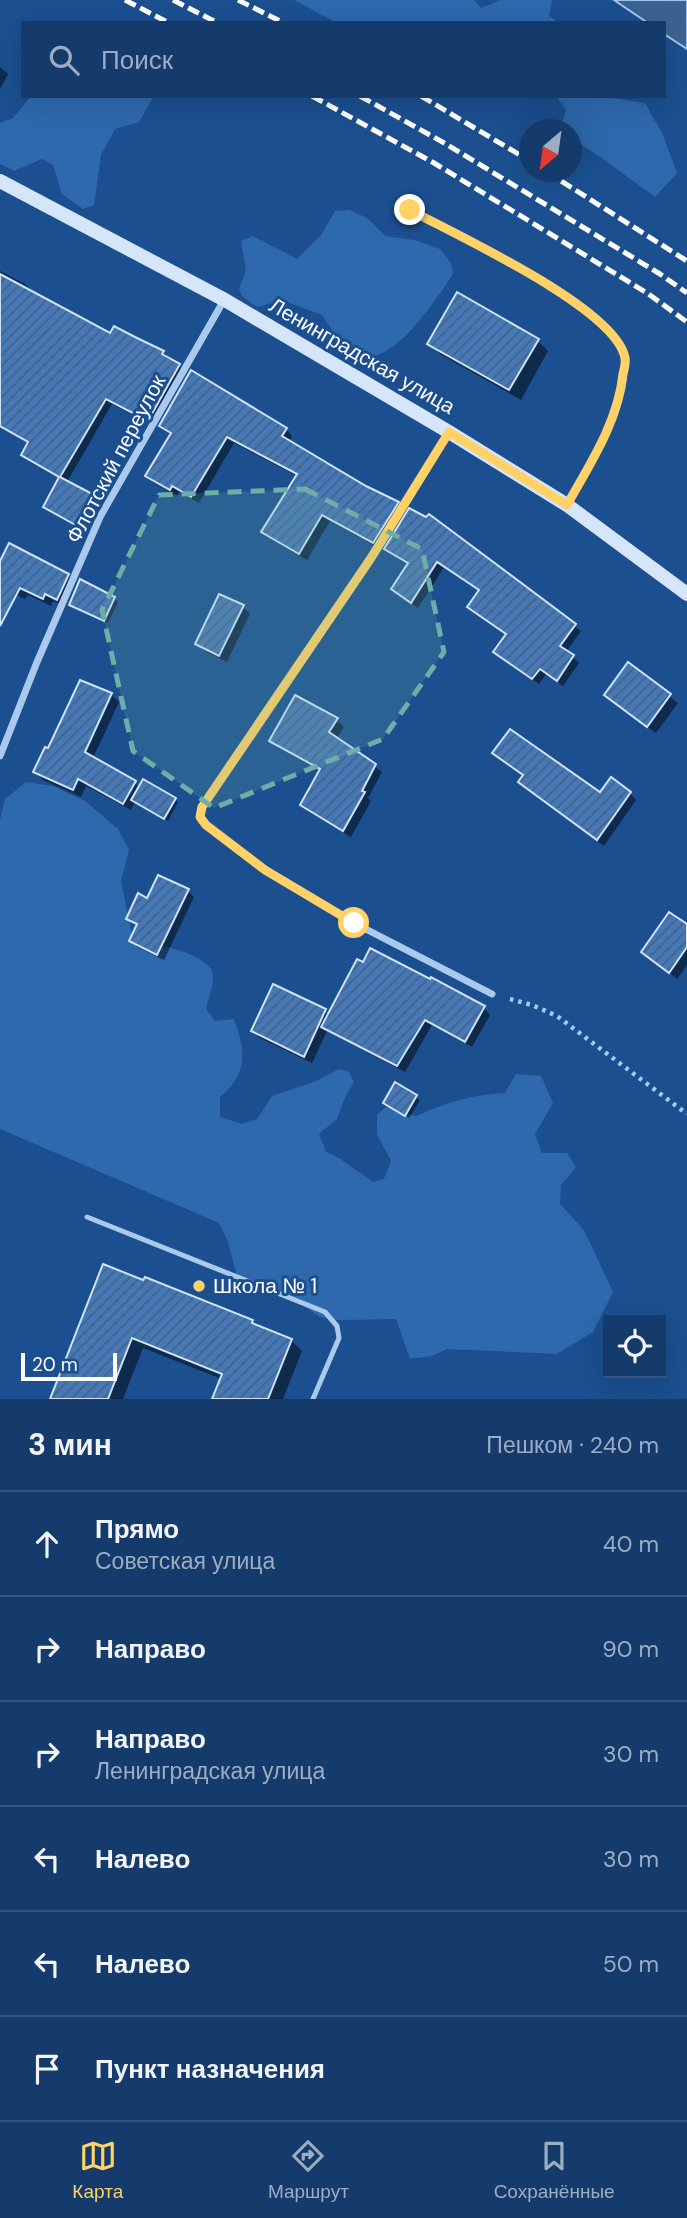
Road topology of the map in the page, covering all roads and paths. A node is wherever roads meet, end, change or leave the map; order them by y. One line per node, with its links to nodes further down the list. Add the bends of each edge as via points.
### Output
1 (0, 181): 3 (main road, Ленинградская улица)
2 (410, 210): 5 (lane, via 564,293 609,329 625,358 621,398)
3 (225, 300): 4 (main road, Ленинградская улица); 7 (street, Флотский переулок, via 100,517)
4 (449, 432): 5 (main road, Ленинградская улица); 8 (street, via 371,558 202,807 200,817 265,870 354,923)
5 (567, 505): 6 (main road, Ленинградская улица)
6 (687, 594)
7 (0, 756)
8 (492, 994): 9 (path, via 557,1016)
9 (687, 1114)
10 (87, 1217): 11 (lane, via 325,1312 337,1326 339,1338)
11 (313, 1399)

